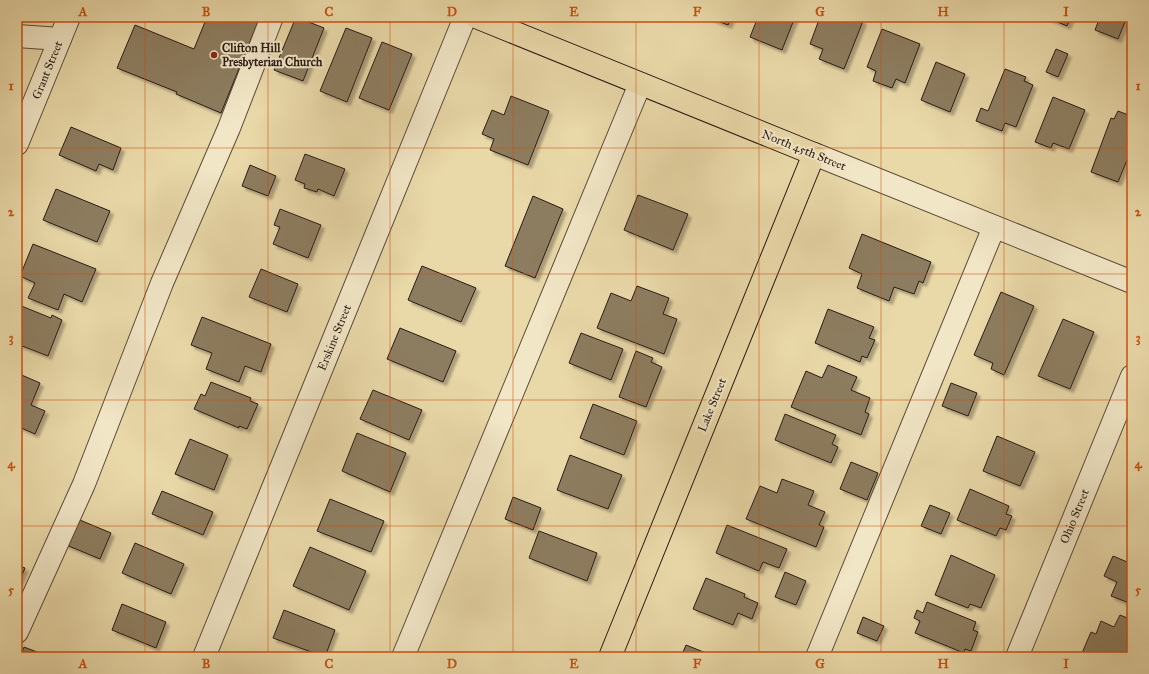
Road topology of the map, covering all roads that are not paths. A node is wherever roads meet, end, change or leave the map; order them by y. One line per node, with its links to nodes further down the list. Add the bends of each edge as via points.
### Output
1 (69, 17): 6 (street, Grant Street)
2 (272, 17): 13 (street, via 229,128 162,283 84,484)
3 (465, 17): 14 (street, Erskine Street)
4 (476, 17): 7 (main road, North 45th Street)
5 (17, 36): 6 (street)
6 (60, 39): 8 (street, Grant Street)
7 (640, 84): 9 (main road, North 45th Street); 15 (street)
8 (17, 144)
9 (814, 154): 10 (street, North 45th Street); 16 (main road, Lake Street)
10 (994, 227): 11 (street, North 45th Street); 17 (street)
11 (1132, 282)
12 (1132, 376): 18 (street, Ohio Street)
13 (17, 632)
14 (204, 657)
15 (403, 657)
16 (610, 657)
17 (817, 657)
18 (1017, 657)

